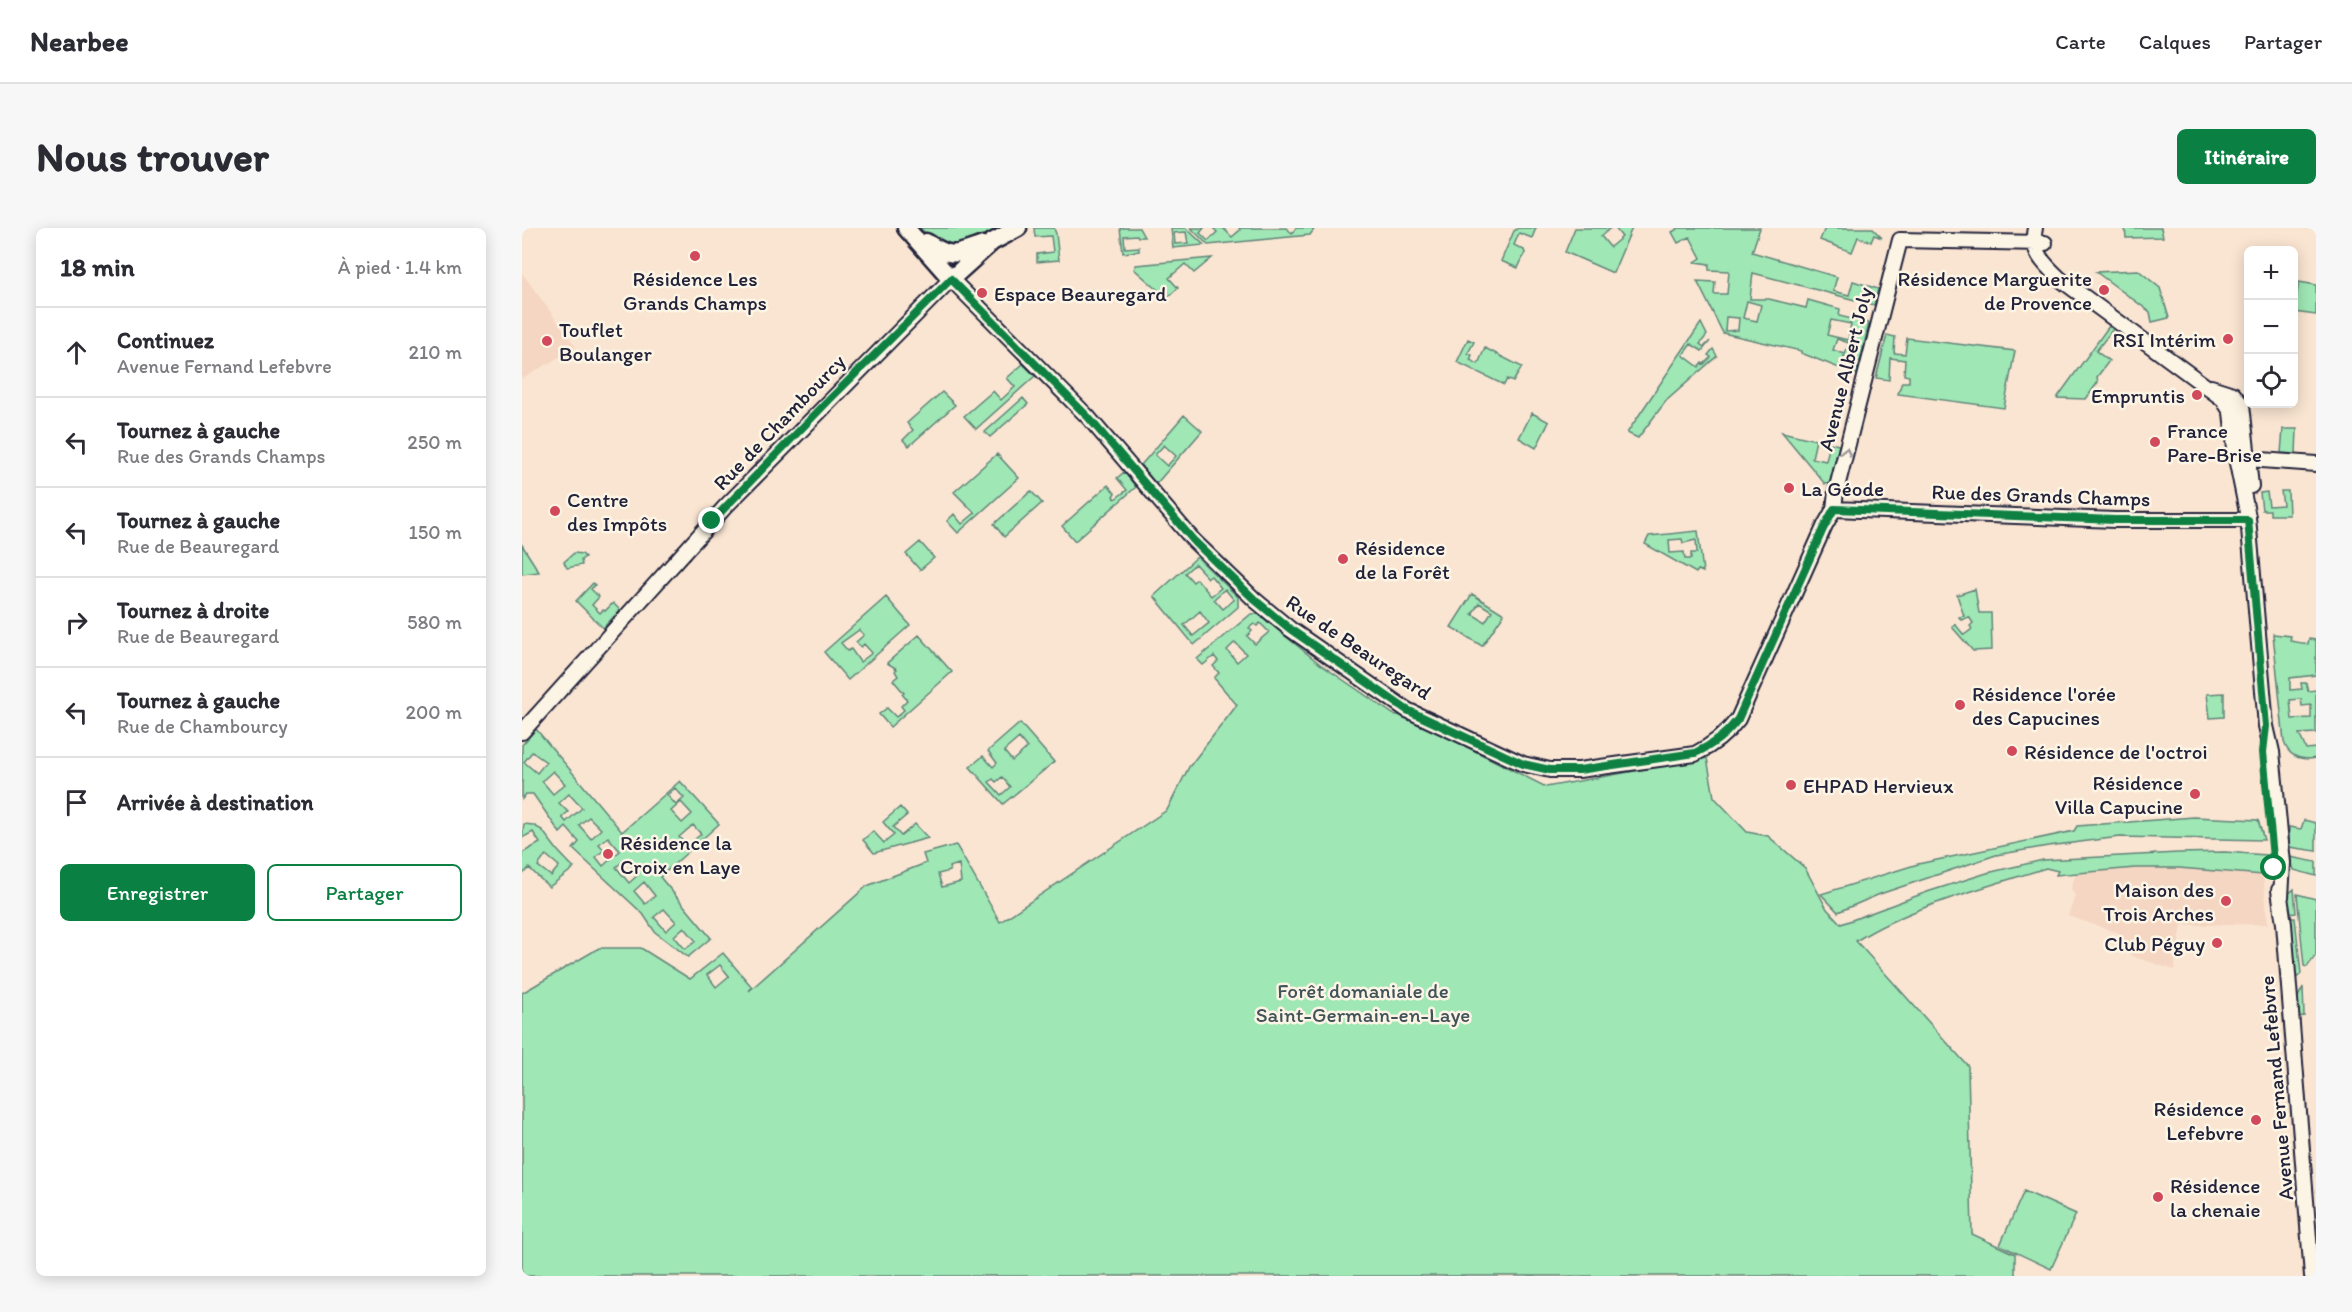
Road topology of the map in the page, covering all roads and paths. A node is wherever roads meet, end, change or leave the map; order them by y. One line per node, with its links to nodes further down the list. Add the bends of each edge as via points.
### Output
1 (907, 228): 5 (main road, via 949,254); 7 (main road)
2 (1018, 228): 5 (main road)
3 (2034, 228): 6 (street)
4 (2043, 228): 6 (street)
5 (992, 242): 7 (main road)
6 (2039, 243): 8 (street, via 2042,261 2060,279 2201,385); 13 (street, Avenue Albert Joly, one-way to 6, via 1900,240)
7 (951, 279): 13 (street, Rue de Beauregard, via 1088,417 1194,541 1255,600 1407,710 1523,764 1550,770 1579,770 1665,758 1695,753 1727,734 1738,719); 15 (street, Rue de Chambourcy, via 725,507)
8 (2235, 405): 9 (street, Avenue Fernand Lefebvre); 10 (street, Avenue Fernand Lefebvre, via 2243,407)
9 (2234, 444): 10 (street); 12 (street, Avenue Fernand Lefebvre)
10 (2248, 459): 11 (street); 12 (street); 14 (street, Avenue Fernand Lefebvre, via 2252,498)
11 (2316, 464)
12 (2241, 473): 14 (street, Avenue Fernand Lefebvre)
13 (1834, 509): 14 (street, Rue des Grands Champs, via 2115,520)
14 (2248, 519): 16 (street, Avenue Fernand Lefebvre, via 2266,726 2264,767 2274,868 2281,897)
15 (522, 732)
16 (2312, 1276)

